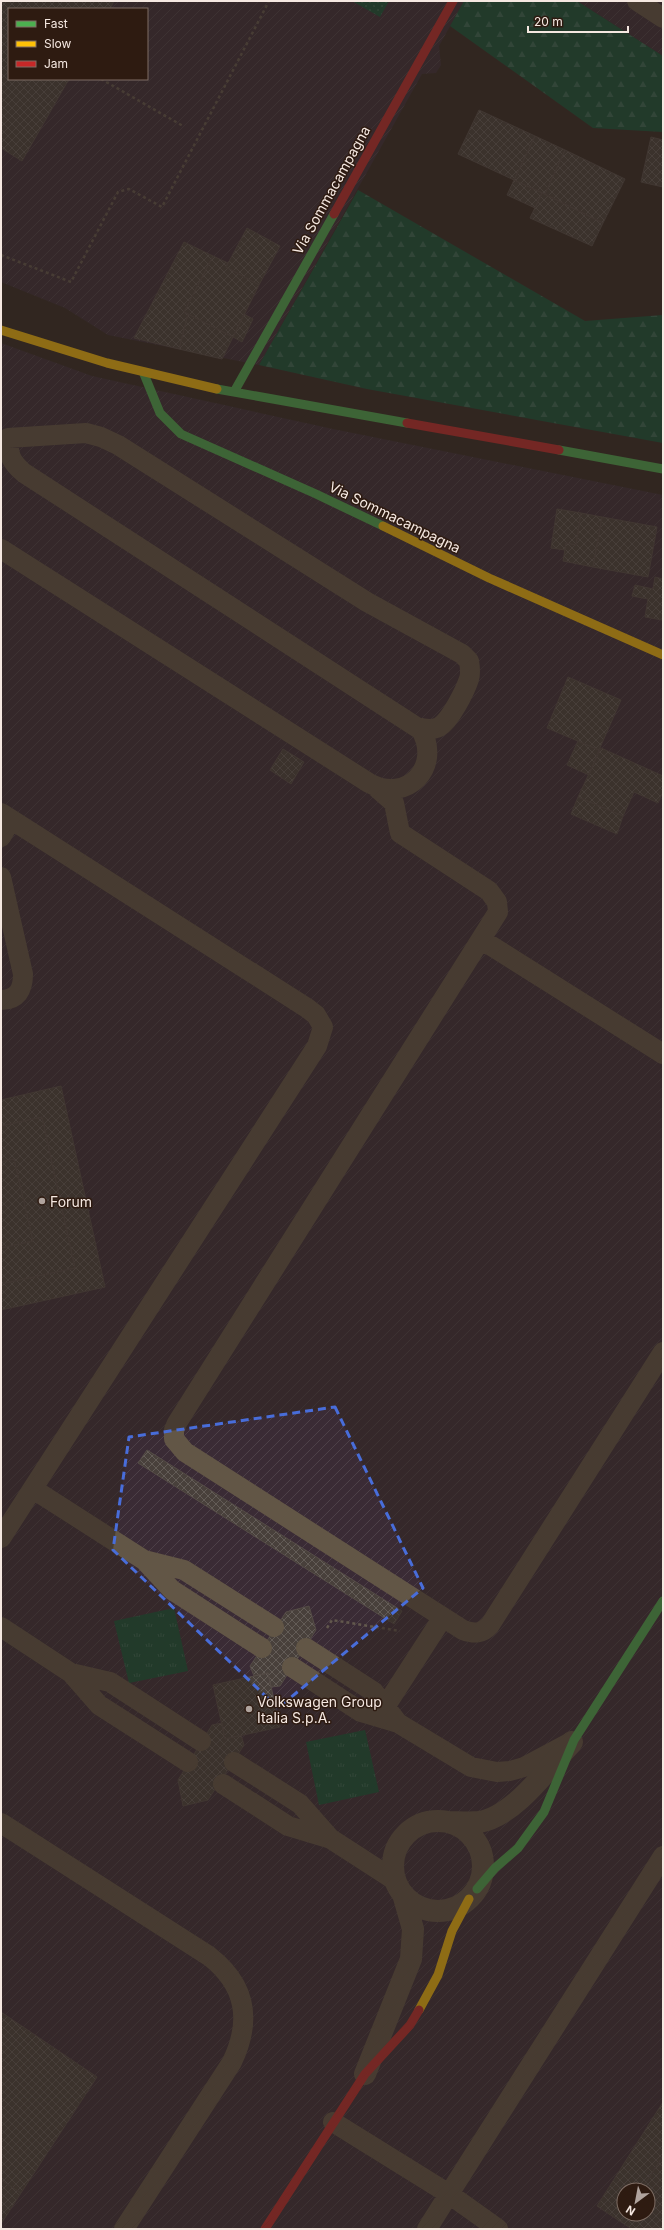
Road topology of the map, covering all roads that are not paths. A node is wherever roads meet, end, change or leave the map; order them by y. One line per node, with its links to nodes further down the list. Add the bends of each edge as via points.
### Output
1 (453, 1): 6 (street, Via Sommacampagna)
2 (637, 1): 3 (lane)
3 (663, 18)
4 (6, 334): 5 (street)
5 (144, 374): 6 (street); 10 (street, Via Sommacampagna, via 160,412 181,434 316,494 489,578)
6 (234, 392): 8 (street)
7 (5, 438): 11 (lane, via 14,465 24,473); 11 (lane, via 86,433 101,436 367,602 462,654 469,661 469,679 449,717 440,727 434,729)
8 (663, 469)
9 (1, 549): 12 (lane)
10 (663, 655)
11 (415, 726): 12 (lane, via 421,730 428,745 428,761 421,773 405,787 386,790)
12 (377, 788): 16 (lane, via 394,804 400,833 494,896 498,912)
13 (6, 817): 14 (lane); 20 (lane, via 307,1008 320,1020 323,1027 317,1046)
14 (1, 837)
15 (1, 877): 17 (lane, via 23,974 23,984 19,993 10,1000)
16 (482, 940): 18 (lane); 24 (lane, via 174,1430 174,1439 185,1452)
17 (1, 1000)
18 (663, 1054)
19 (663, 1352): 24 (lane, via 490,1626 485,1630 471,1633)
20 (33, 1489): 21 (lane); 22 (lane)
21 (1, 1538)
22 (144, 1560): 26 (lane, via 184,1570); 27 (lane, via 172,1590)
23 (663, 1602): 33 (street)
24 (443, 1617): 31 (lane)
25 (1, 1627): 30 (lane)
26 (274, 1627)
27 (262, 1648)
28 (306, 1648): 31 (lane, via 374,1692)
29 (292, 1667): 32 (lane, via 361,1712)
30 (71, 1673): 34 (lane, via 110,1682); 35 (lane, via 98,1705)
31 (386, 1707): 32 (lane)
32 (398, 1723): 33 (lane, via 471,1767 496,1772 524,1767)
33 (574, 1740): 38 (street, via 524,1795 495,1817 479,1822); 43 (street, via 544,1812 518,1848 495,1868)
34 (202, 1741)
35 (188, 1762)
36 (234, 1762): 40 (lane, via 300,1804)
37 (222, 1784): 40 (lane, via 288,1826)
38 (446, 1822): 42 (street, via 430,1822 416,1827 404,1837 396,1850 393,1866); 43 (street, via 460,1827 479,1847 483,1875)
39 (1, 1823): 47 (lane, via 209,1956 233,1978 242,2002 243,2030 240,2046 232,2062)
40 (331, 1839): 42 (lane)
41 (663, 1856): 46 (lane)
42 (399, 1888): 43 (street, via 414,1904 428,1910 443,1911 457,1907); 44 (street, via 413,1929 411,1959)
43 (473, 1894): 44 (street, via 452,1931 438,1976 410,2025)
44 (365, 2074): 45 (street)
45 (333, 2122): 46 (lane); 48 (street)
46 (449, 2194): 49 (lane); 50 (lane)
47 (124, 2229)
48 (266, 2229)
49 (427, 2229)
50 (498, 2229)

